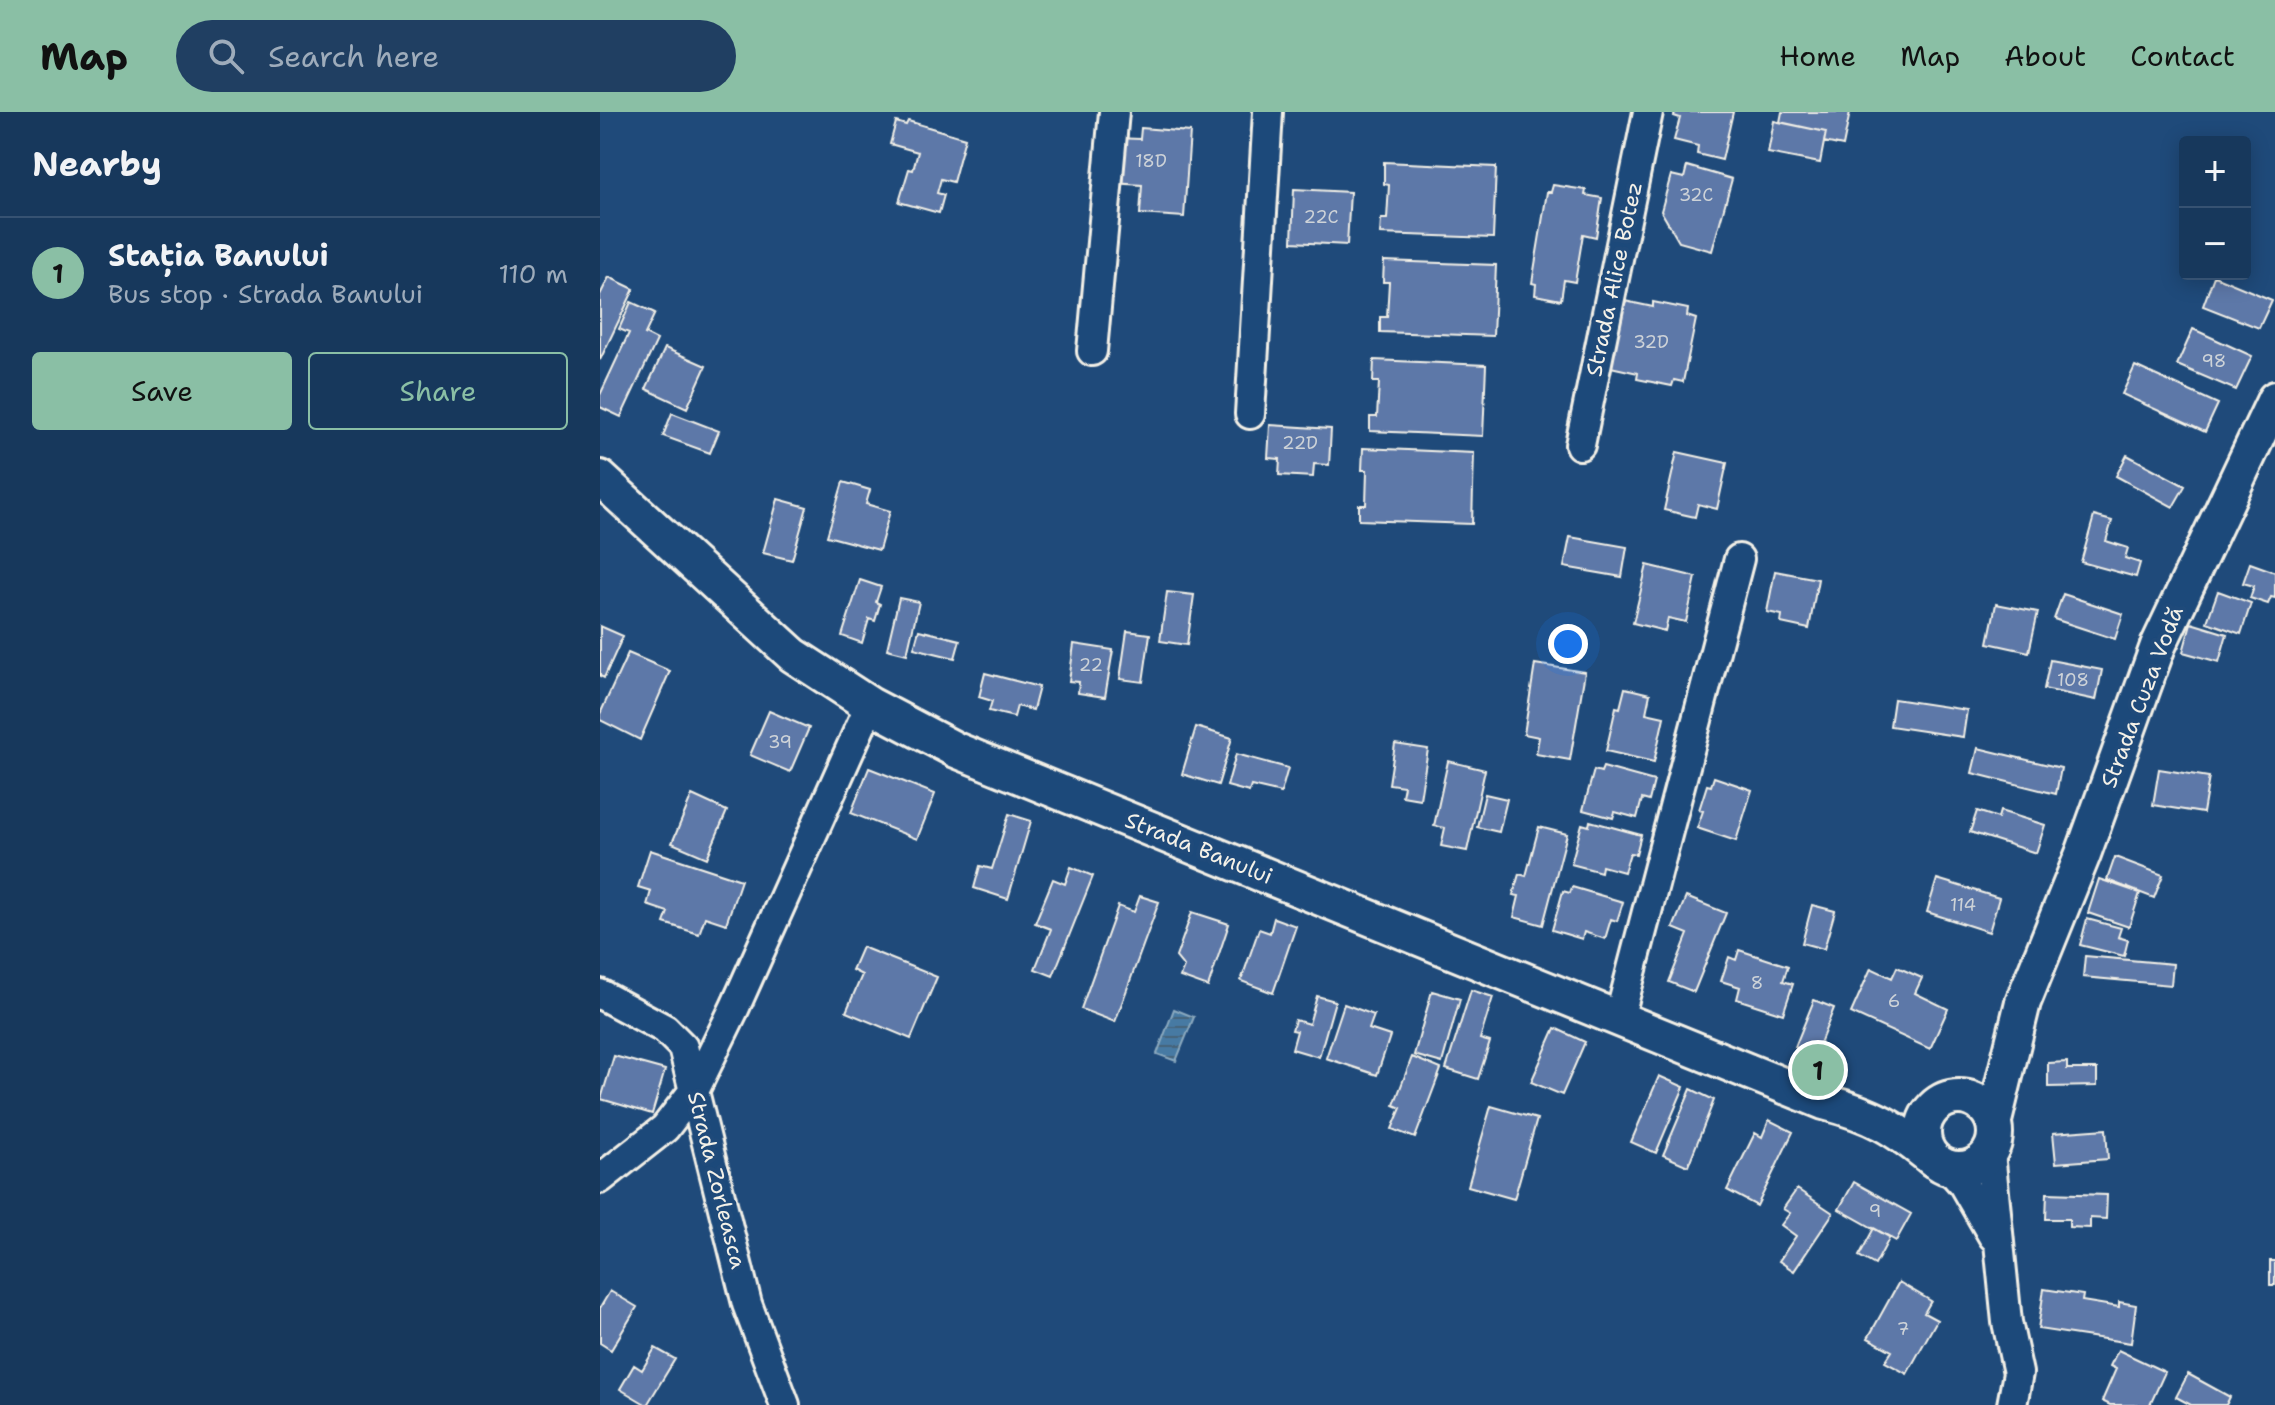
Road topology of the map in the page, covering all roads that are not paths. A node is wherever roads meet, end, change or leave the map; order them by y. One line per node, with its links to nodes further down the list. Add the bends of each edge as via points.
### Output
1 (1114, 112): 4 (street)
2 (1268, 112): 6 (street)
3 (1648, 112): 7 (street, Strada Alice Botez)
4 (1092, 351)
5 (2275, 399): 12 (street, Strada Cuza Vodă, via 2158,646)
6 (1250, 414)
7 (1580, 445)
8 (600, 478): 10 (street, Strada Banului, via 793,655)
9 (1739, 559): 13 (street)
10 (870, 705): 13 (street, Strada Banului, via 956,750); 14 (street)
11 (600, 994): 14 (street, Strada Zorleasca, via 665,1029 683,1047)
12 (2023, 1002): 15 (street, Strada Cuza Vodă, via 2002,1038); 17 (street, Strada Cuza Vodă)
13 (1619, 1019): 16 (street, Strada Banului, via 1824,1102)
14 (695, 1089): 19 (street, via 665,1128); 21 (street, Strada Zorleasca, via 747,1304)
15 (1945, 1104): 16 (street, Strada Banului); 17 (street, via 1981,1104); 18 (street, via 1925,1122 1923,1136)
16 (1860, 1111): 18 (street, Strada Banului)
17 (1992, 1137): 18 (street, via 1972,1168); 20 (street)
18 (1942, 1164): 20 (street, via 1963,1184)
19 (600, 1179)
20 (2001, 1251): 22 (street, via 2018,1373)
21 (785, 1405)
22 (2012, 1405)

